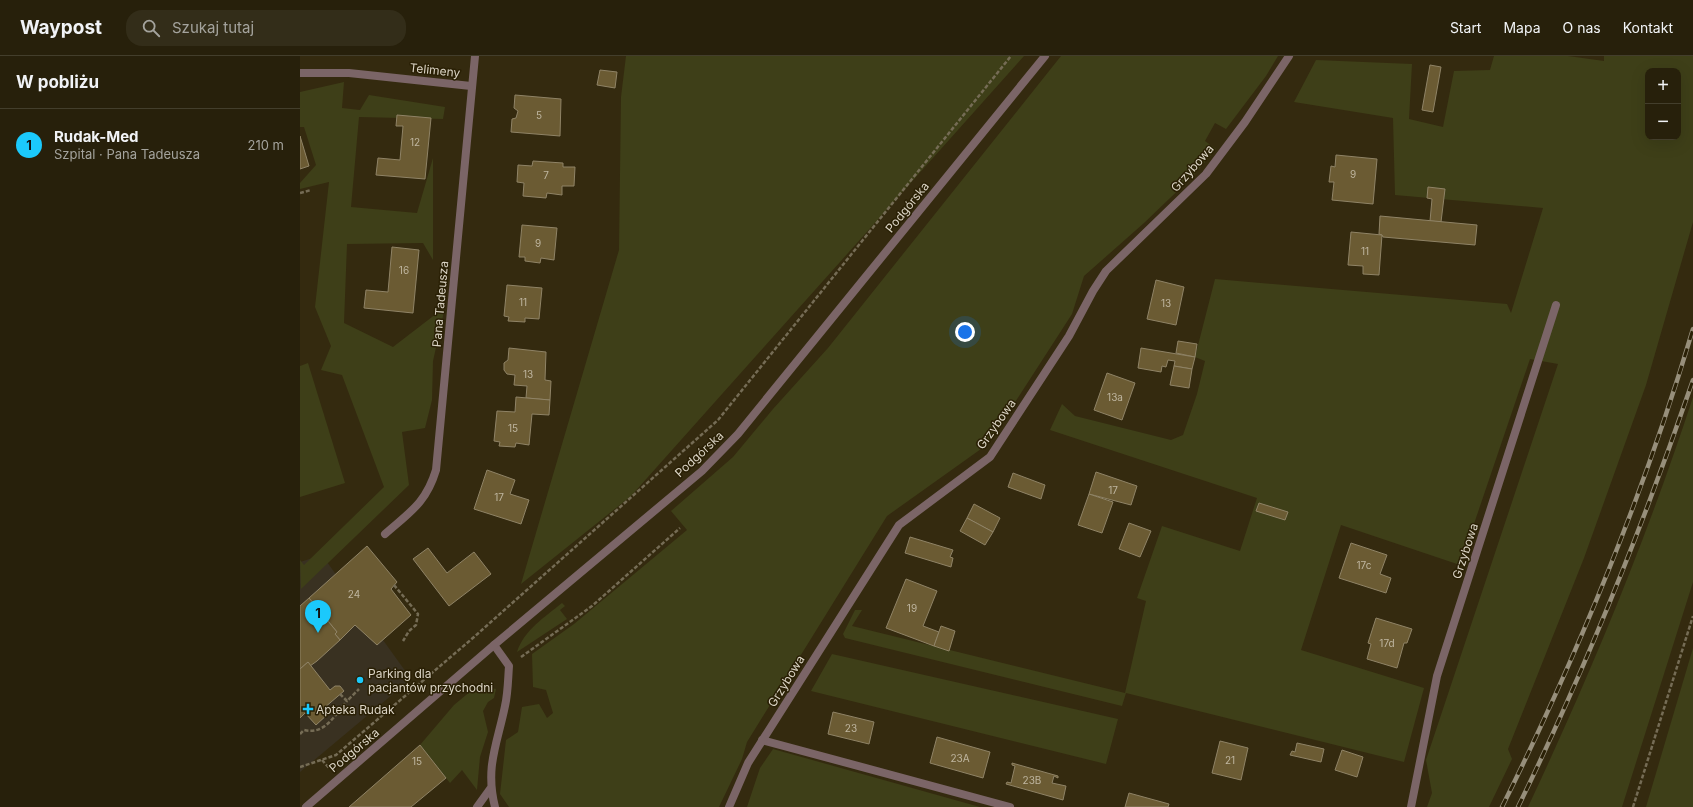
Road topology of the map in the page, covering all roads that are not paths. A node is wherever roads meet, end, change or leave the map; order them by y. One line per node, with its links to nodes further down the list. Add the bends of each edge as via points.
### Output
1 (475, 56): 5 (street, Pana Tadeusza)
2 (1045, 56): 8 (street, Podgórska, via 738,434 702,471)
3 (1289, 56): 9 (street, Grzybowa, via 1206,174 1106,271 1069,336 990,457 899,525)
4 (300, 73): 5 (street, Telimeny, via 349,73)
5 (471, 86): 7 (street, Pana Tadeusza, via 436,470 423,500)
6 (1556, 306): 18 (street, Grzybowa, via 1437,676)
7 (385, 534)
8 (494, 645): 10 (street, via 509,666 505,706 490,774); 13 (street, Podgórska)
9 (762, 740): 16 (street, Grzybowa, via 748,763); 17 (street)
10 (490, 788): 14 (street); 15 (street)
11 (300, 804): 12 (street)
12 (303, 807)
13 (306, 807)
14 (477, 807)
15 (495, 807)
16 (729, 807)
17 (1010, 807)
18 (1411, 807)

